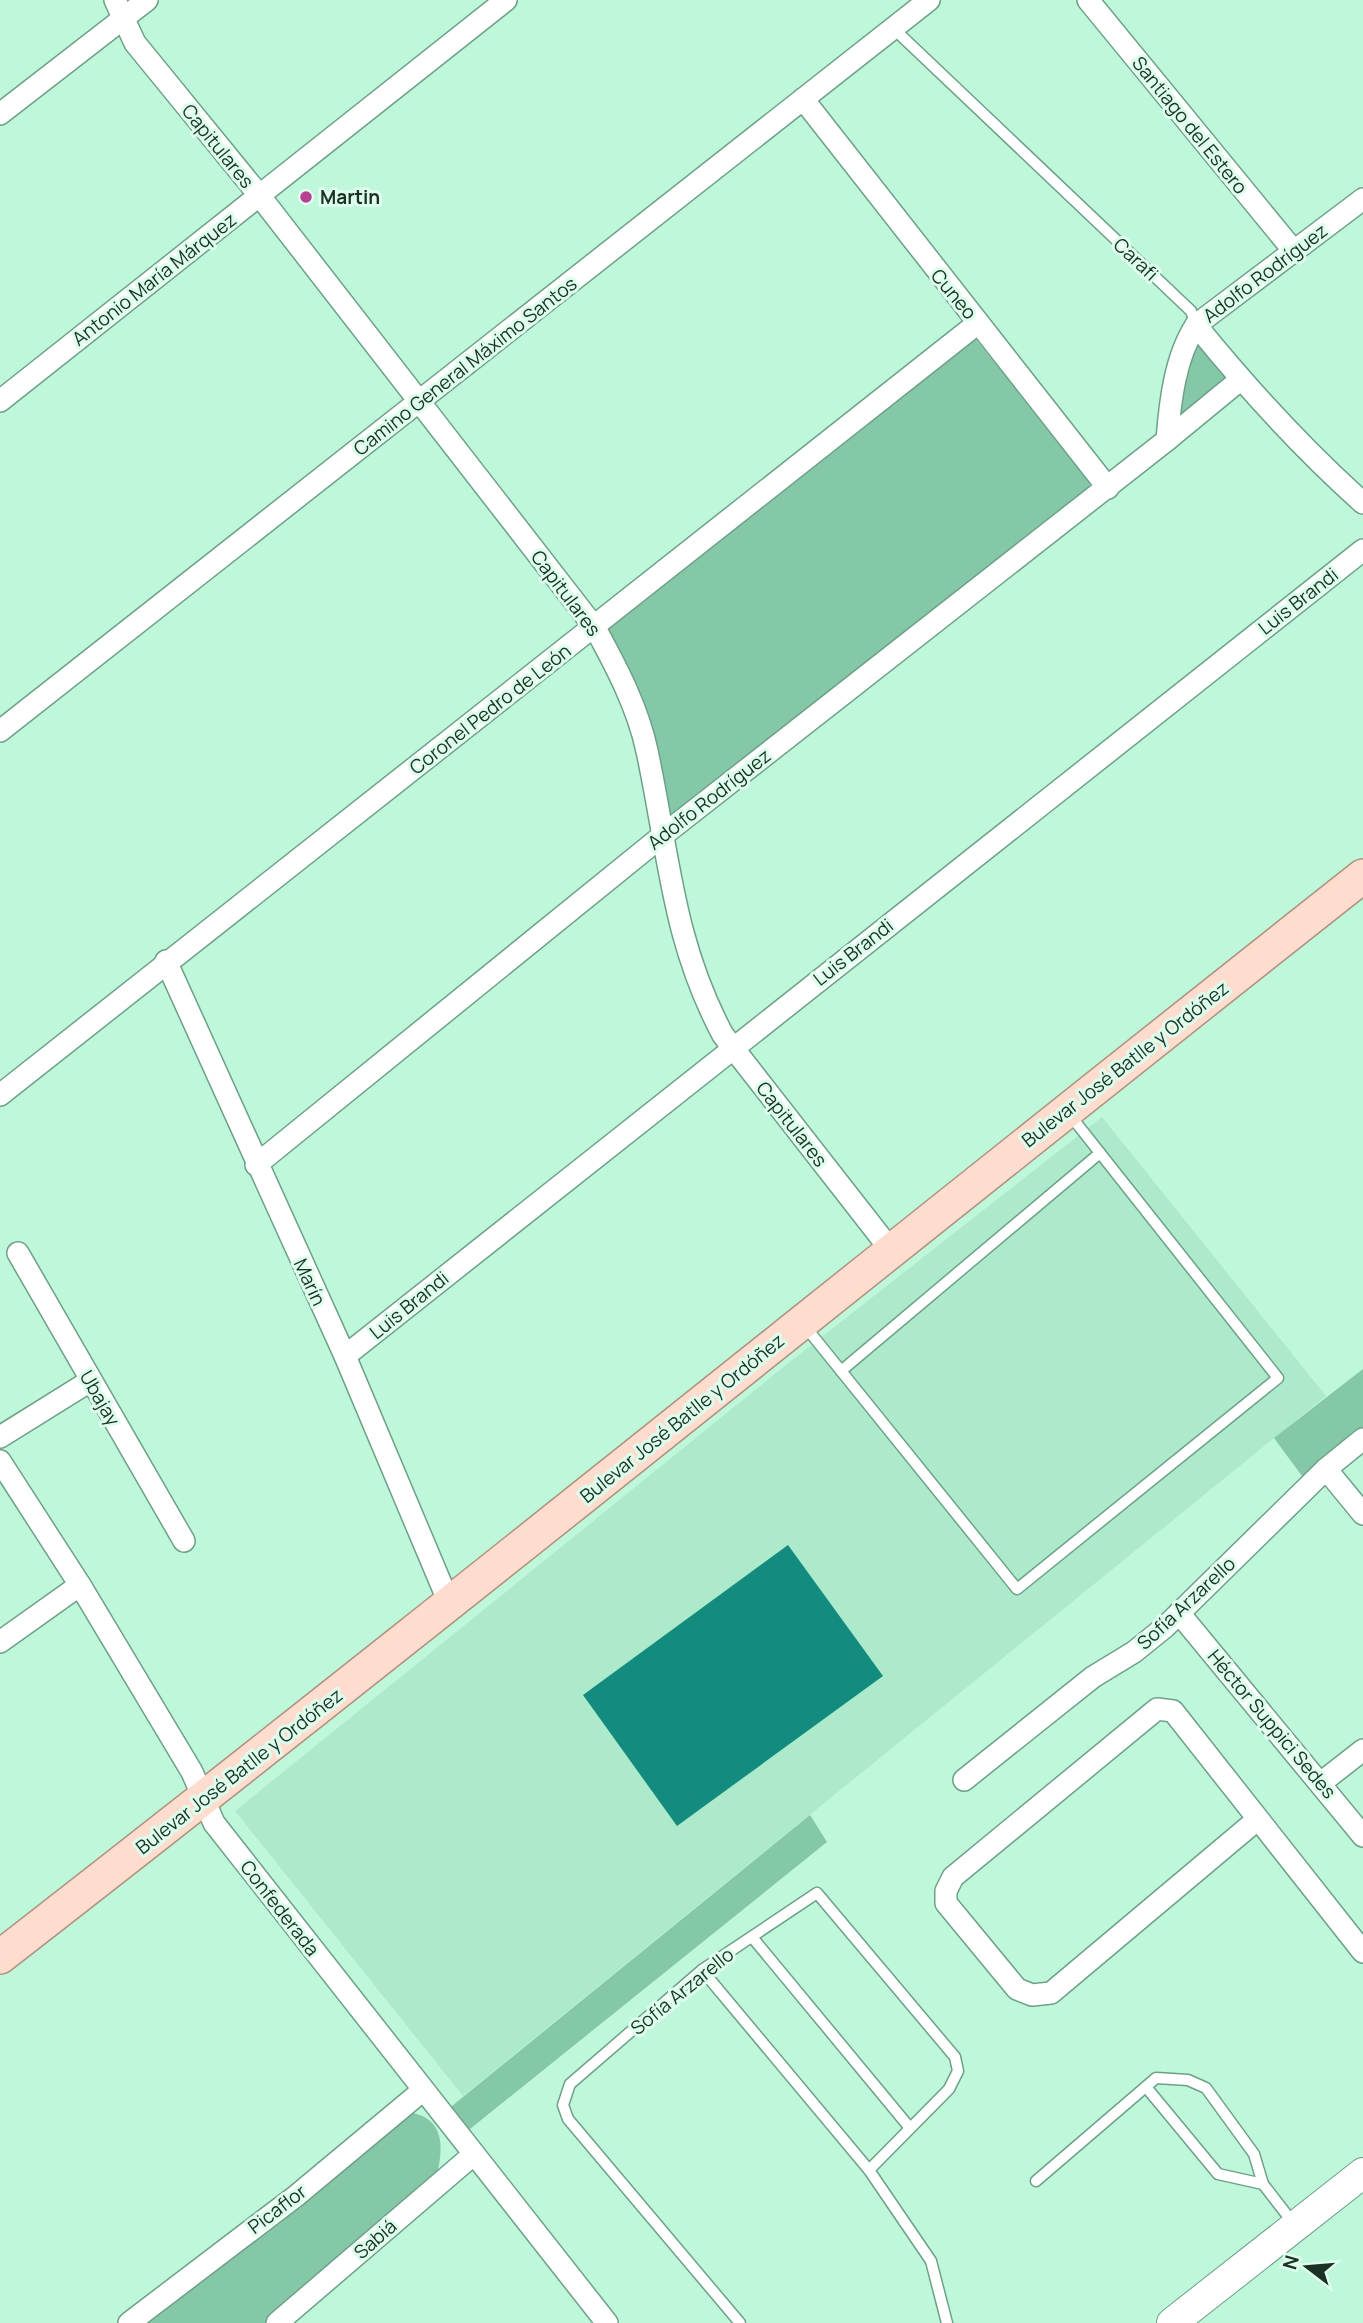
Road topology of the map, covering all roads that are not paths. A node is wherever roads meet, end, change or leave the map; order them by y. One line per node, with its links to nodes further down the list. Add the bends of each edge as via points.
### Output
1 (147, 0): 5 (street)
2 (506, 0): 9 (street, Antonio María Márquez)
3 (929, 0): 6 (street, Camino General Máximo Santos)
4 (1088, 0): 11 (street, Santiago del Estero)
5 (119, 10): 8 (street); 9 (street, Capitulares, via 135,43)
6 (893, 27): 7 (street, Camino General Máximo Santos); 13 (lane, Carafi, via 1191,311)
7 (803, 99): 12 (street, Cuneo); 16 (street, Camino General Máximo Santos)
8 (0, 114)
9 (259, 195): 15 (street, Antonio María Márquez); 16 (street, Capitulares)
10 (1363, 199): 11 (street, Adolfo Rodríguez)
11 (1293, 250): 13 (street, Adolfo Rodríguez)
12 (978, 323): 18 (street, Cuneo); 21 (street, Coronel Pedro de León)
13 (1196, 325): 14 (street, Carafi); 17 (street, Adolfo Rodríguez, via 1181,356)
14 (1240, 380): 17 (street, Adolfo Rodríguez); 19 (street, Carafi)
15 (0, 401)
16 (419, 403): 21 (street, Capitulares); 22 (street, Camino General Máximo Santos)
17 (1167, 440): 18 (street, Adolfo Rodríguez)
18 (1108, 488): 23 (street, Adolfo Rodríguez)
19 (1363, 503)
20 (1363, 550): 26 (street, Luis Brandi)
21 (595, 628): 23 (street, Capitulares, via 642,732); 25 (street, Coronel Pedro de León)
22 (0, 731)
23 (662, 836): 26 (street, Capitulares, via 691,963 706,1003); 30 (street, Adolfo Rodríguez)
24 (1363, 876): 28 (main road, Bulevar José Batlle y Ordóñez)
25 (166, 961): 27 (street, Coronel Pedro de León); 30 (street, Marín)
26 (732, 1048): 31 (street, Capitulares); 34 (street, Luis Brandi)
27 (0, 1095)
28 (1066, 1110): 29 (lane); 31 (main road, Bulevar José Batlle y Ordóñez)
29 (1100, 1153): 35 (lane); 35 (lane, via 1278,1378 1017,1589)
30 (256, 1165): 34 (street, Marín)
31 (890, 1249): 33 (main road, Bulevar José Batlle y Ordóñez)
32 (18, 1252): 36 (street, Ubajay)
33 (802, 1321): 35 (lane); 44 (main road, Bulevar José Batlle y Ordóñez)
34 (345, 1356): 44 (street, Marín)
35 (841, 1371)
36 (90, 1381): 37 (street); 42 (street, Ubajay)
37 (0, 1437)
38 (1363, 1439): 40 (street, Sofía Arzarello)
39 (0, 1461): 43 (street, Confederada)
40 (1326, 1469): 41 (street); 45 (street, Sofía Arzarello)
41 (1363, 1514)
42 (184, 1541)
43 (80, 1586): 46 (street); 50 (street, Confederada)
44 (450, 1605): 50 (main road, Bulevar José Batlle y Ordóñez)
45 (1180, 1613): 48 (street, Sofía Arzarello); 49 (street, Héctor Suppici Sedes)
46 (0, 1642)
47 (1363, 1749): 49 (street)
48 (964, 1780)
49 (1322, 1782): 52 (street, Héctor Suppici Sedes)
50 (204, 1798): 55 (main road, Bulevar José Batlle y Ordóñez); 58 (street, Confederada, via 214,1823)
51 (1258, 1819): 51 (street, via 1174,1711 1157,1709 953,1877 946,1903 1017,1989 1032,1995 1051,1993); 54 (street)
52 (1363, 1836)
53 (752, 1937): 56 (lane, Sofía Arzarello); 59 (lane); 59 (lane, Sofía Arzarello, via 817,1894 955,2057 958,2071 949,2089)
54 (1363, 1952)
55 (0, 1957)
56 (702, 1970): 61 (lane); 69 (lane, Sofía Arzarello, via 570,2084 563,2105 568,2119)
57 (1146, 2087): 63 (lane); 64 (lane, via 1218,2174); 64 (lane, via 1156,2078 1188,2080 1206,2088 1254,2154)
58 (422, 2091): 60 (street, Confederada); 66 (street, Picaflor, via 296,2196)
59 (910, 2127): 61 (lane)
60 (473, 2155): 67 (street, Sabiá); 68 (street, Confederada)
61 (869, 2170): 70 (lane, via 931,2261)
62 (1363, 2173): 65 (street)
63 (1036, 2181)
64 (1263, 2184): 65 (lane)
65 (1295, 2226): 71 (street)
66 (129, 2323)
67 (277, 2323)
68 (607, 2323)
69 (740, 2323)
70 (947, 2323)
71 (1172, 2323)

